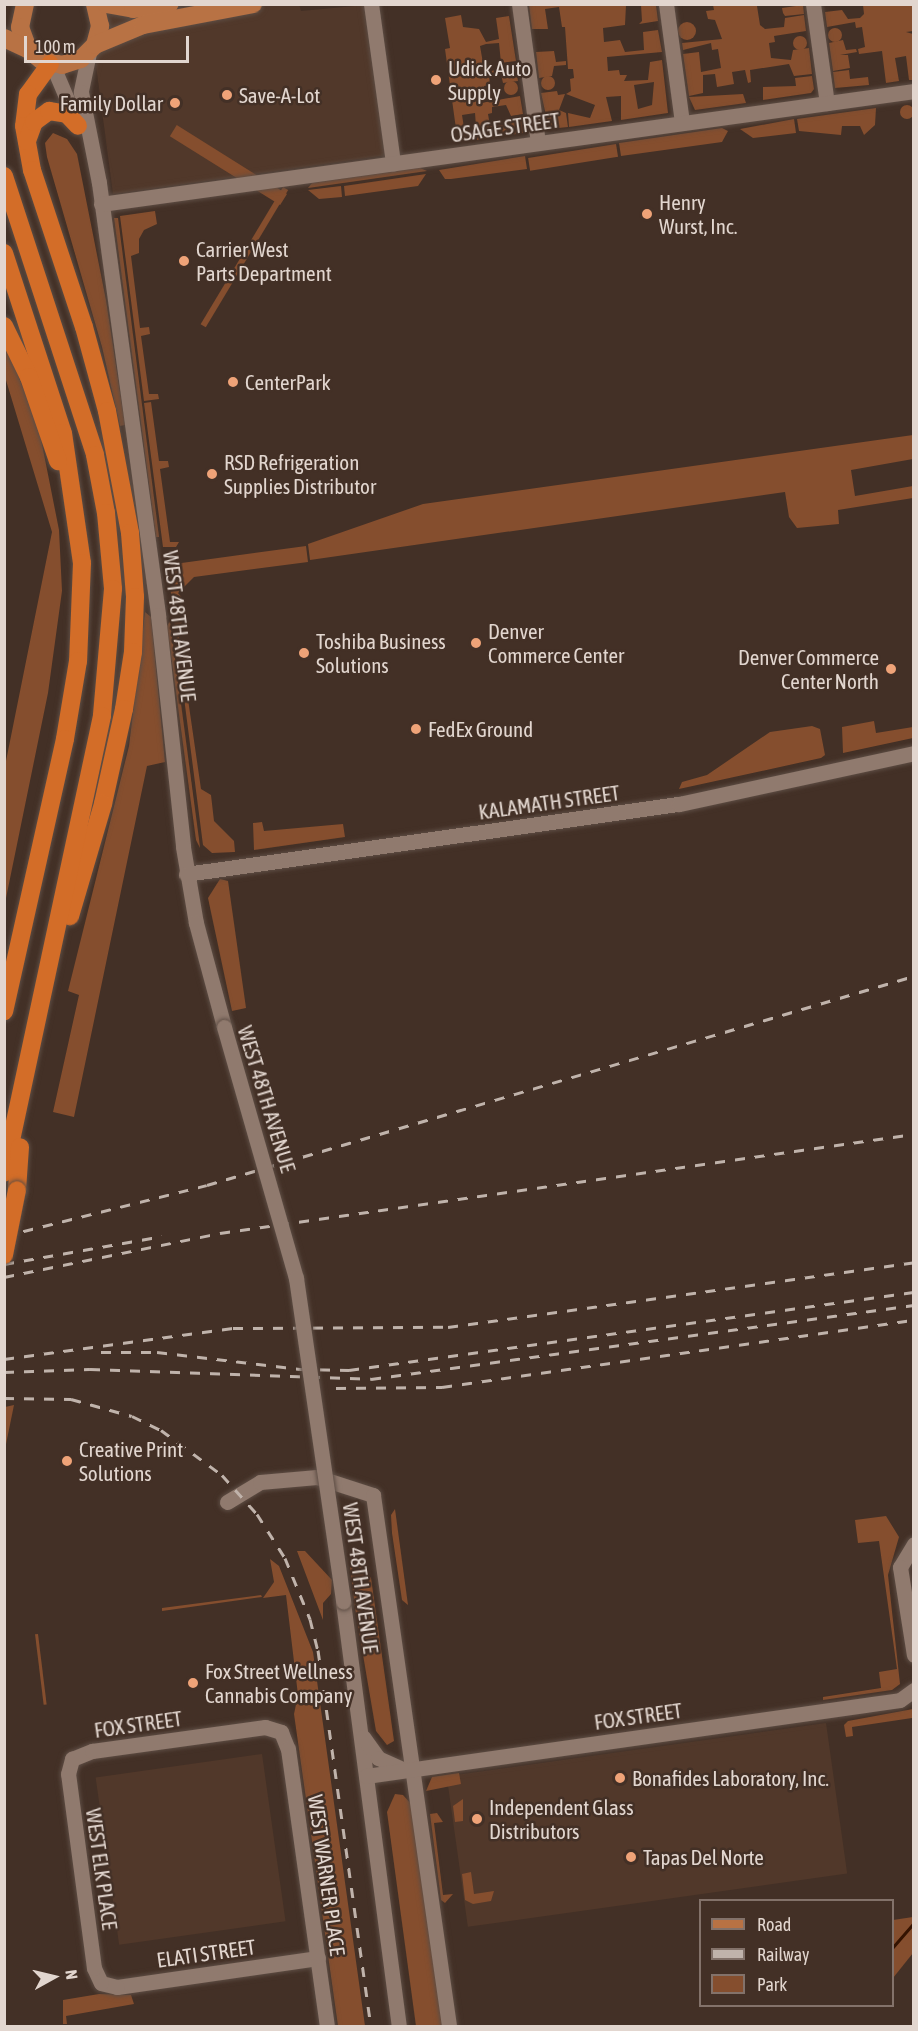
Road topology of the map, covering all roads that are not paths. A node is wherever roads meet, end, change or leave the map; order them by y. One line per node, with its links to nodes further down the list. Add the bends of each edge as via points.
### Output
1 (24, 4): 10 (main road); 12 (main road, via 20,27)
2 (95, 4): 13 (main road, via 100,26)
3 (106, 4): 4 (main road, via 133,9)
4 (170, 4)
5 (253, 4): 13 (main road, via 137,27)
6 (371, 4): 21 (street)
7 (519, 4): 20 (street)
8 (666, 4): 17 (street)
9 (813, 4): 16 (street)
10 (5, 15)
11 (7, 39): 12 (main road)
12 (28, 49): 14 (main road)
13 (92, 49): 14 (main road, via 72,63); 23 (street, WEST 48TH AVENUE, via 81,92)
14 (51, 64): 18 (street, WEST 48TH AVENUE); 19 (highway, via 26,99)
15 (914, 91): 16 (street, OSAGE STREET)
16 (827, 103): 17 (street, OSAGE STREET)
17 (682, 123): 20 (street, OSAGE STREET)
18 (78, 126): 19 (highway, via 67,114 49,111 34,122); 23 (street, WEST 48TH AVENUE)
19 (27, 142): 30 (highway, via 102,389 122,482 135,577 134,652 117,742 80,893)
20 (538, 143): 21 (street, OSAGE STREET)
21 (393, 163): 24 (street, OSAGE STREET)
22 (4, 176): 30 (highway, via 89,436 112,562 113,615 105,698)
23 (99, 183): 24 (street, WEST 48TH AVENUE)
24 (101, 204): 29 (street, WEST 48TH AVENUE, via 165,668)
25 (4, 253): 27 (highway, via 63,433)
26 (4, 326): 27 (highway, via 47,426)
27 (81, 545): 31 (highway, via 82,616 67,728)
28 (914, 753): 29 (street, KALAMATH STREET, via 679,804)
29 (186, 874): 39 (street, WEST 48TH AVENUE, bridge, via 224,1027 296,1278)
30 (53, 959): 32 (highway)
31 (4, 1011)
32 (24, 1091): 33 (highway); 34 (highway, bridge, via 16,1190)
33 (4, 1173)
34 (4, 1255)
35 (227, 1502): 42 (street, WEST 48TH AVENUE, via 260,1482 316,1477 373,1496)
36 (914, 1544): 37 (street, via 902,1559 900,1575)
37 (914, 1655)
38 (913, 1690): 42 (street, FOX STREET, via 900,1700)
39 (360, 1729): 42 (street, via 378,1758 393,1767); 43 (street, WEST 48TH AVENUE)
40 (281, 1732): 41 (street, FOX STREET, via 265,1727 92,1751); 44 (street, WEST WARNER PLACE, via 288,1749)
41 (72, 1759): 45 (street, WEST ELK PLACE, via 68,1774 94,1968)
42 (412, 1769): 43 (street, FOX STREET); 48 (street, WEST 48TH AVENUE)
43 (366, 1776): 47 (street, WEST 48TH AVENUE)
44 (318, 1958): 45 (street, ELATI STREET, via 117,1987); 46 (street, WEST WARNER PLACE)
45 (101, 1983)
46 (327, 2026)
47 (399, 2026)
48 (450, 2026)

